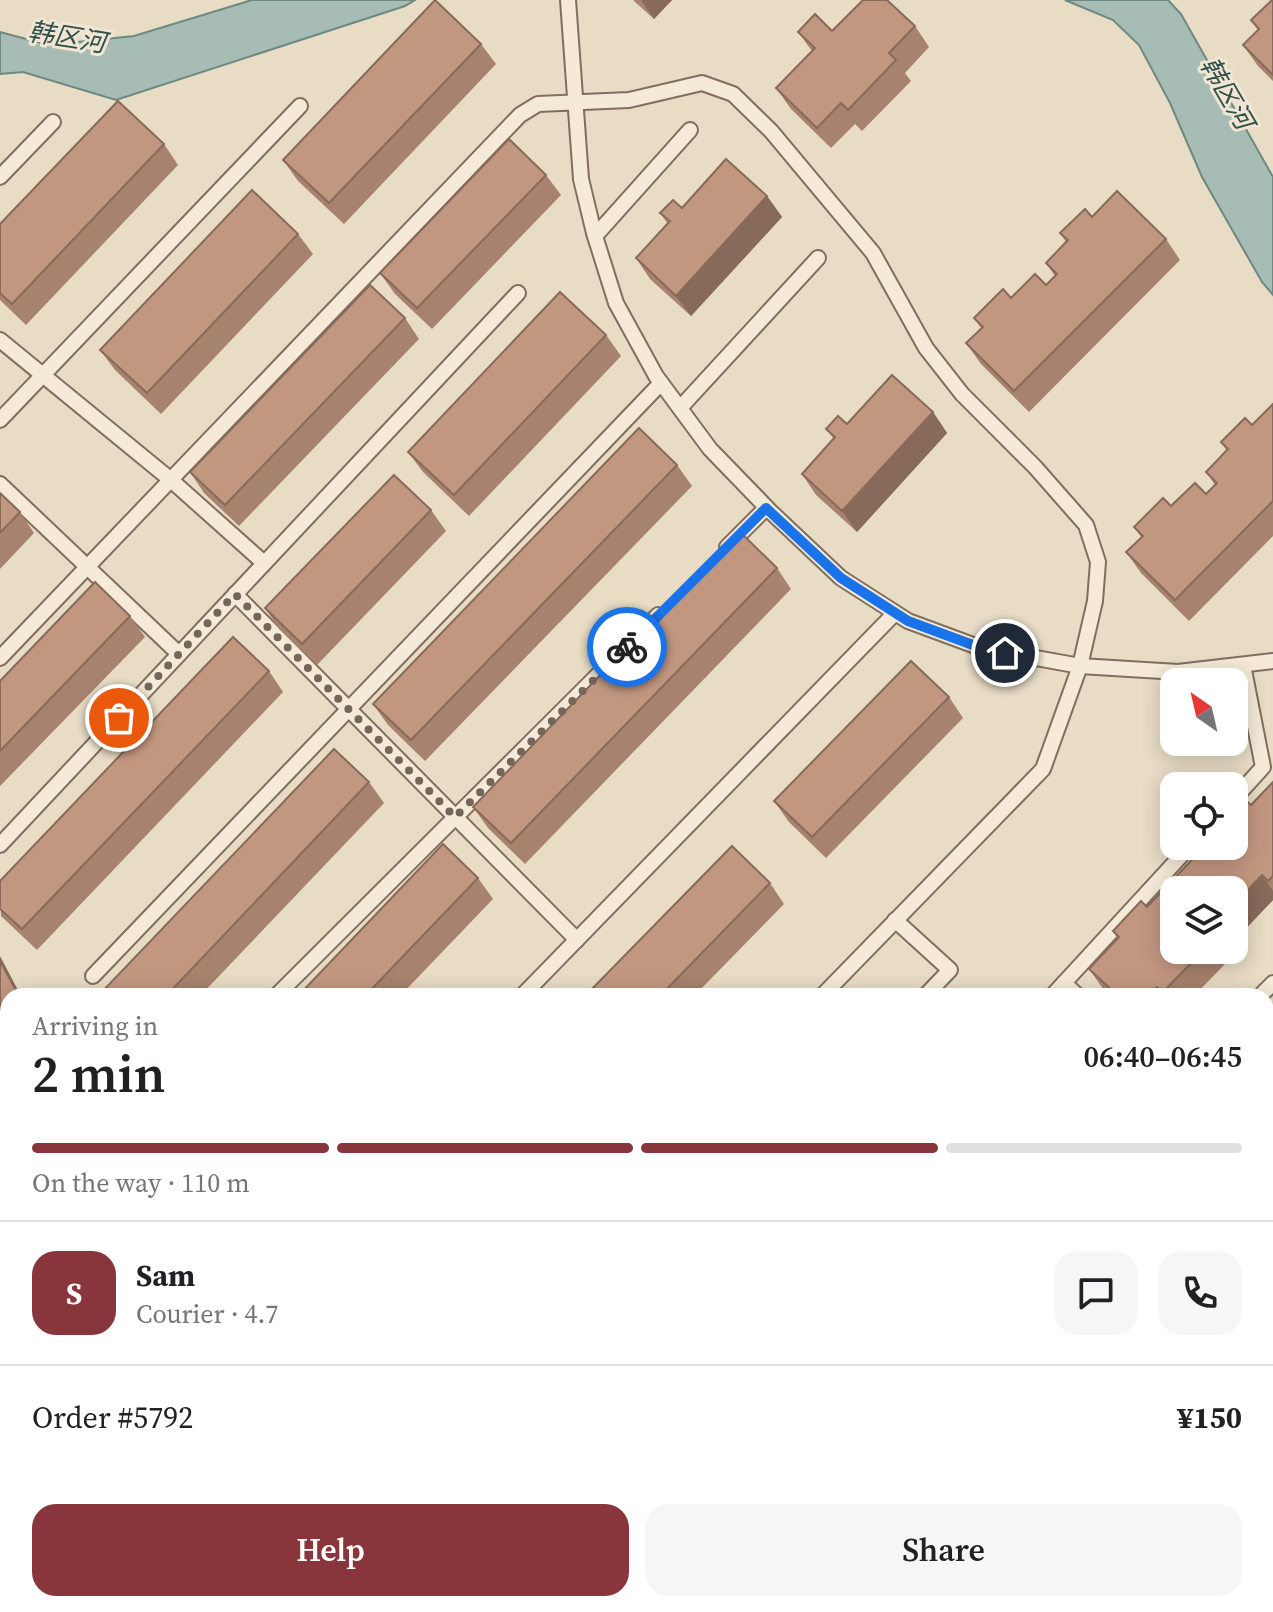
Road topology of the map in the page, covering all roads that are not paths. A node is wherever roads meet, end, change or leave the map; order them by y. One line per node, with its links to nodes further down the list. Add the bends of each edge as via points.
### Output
1 (568, 0): 2 (lane)
2 (575, 102): 7 (lane, via 581,179); 15 (lane, via 538,104 520,115); 28 (lane, via 629,100 702,83 733,94 771,131 873,253 926,348 962,394 1086,525 1098,562)
3 (300, 106): 11 (lane)
4 (53, 122): 6 (lane)
5 (690, 130): 7 (lane)
6 (0, 177)
7 (595, 236): 12 (lane, via 616,303)
8 (818, 258): 13 (lane)
9 (518, 293): 19 (lane)
10 (0, 340): 11 (lane)
11 (43, 375): 14 (lane); 15 (lane)
12 (661, 383): 13 (lane); 29 (lane)
13 (680, 408): 17 (lane)
14 (0, 420)
15 (171, 480): 19 (lane); 20 (lane)
16 (0, 484): 20 (lane)
17 (766, 508): 18 (lane); 23 (lane, via 841,578)
18 (722, 552)
19 (264, 563): 21 (lane)
20 (87, 567): 24 (lane); 25 (lane)
21 (235, 594): 24 (lane); 29 (lane)
22 (666, 607): 31 (lane)
23 (895, 613): 28 (lane, via 981,648); 35 (lane)
24 (179, 654): 32 (lane)
25 (0, 658)
26 (1273, 661): 27 (lane)
27 (1243, 665): 28 (lane, via 1178,672); 30 (lane, via 1263,767)
28 (1080, 666): 34 (lane, via 1043,769)
29 (348, 709): 31 (lane); 36 (lane)
30 (1248, 784)
31 (455, 817): 35 (lane); 38 (lane)
32 (0, 845)
33 (1177, 860): 37 (lane)
34 (895, 920): 40 (lane); 41 (lane, via 950,970)
35 (577, 940): 39 (lane)
36 (93, 976)
37 (1064, 983): 42 (lane); 43 (lane)
38 (284, 988)
39 (530, 988)
40 (830, 988)
41 (933, 988)
42 (1059, 988)
43 (1069, 988)

